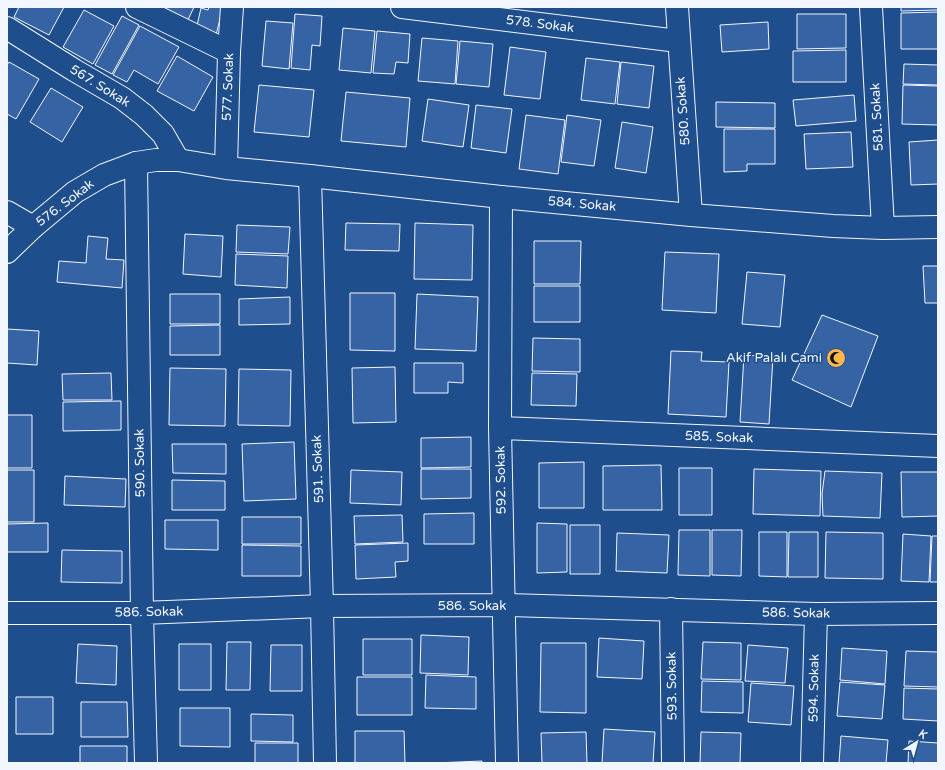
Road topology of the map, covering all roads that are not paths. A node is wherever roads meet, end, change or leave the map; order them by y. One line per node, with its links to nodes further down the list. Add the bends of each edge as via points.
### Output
1 (136, 7): 8 (street)
2 (232, 7): 8 (street, 577. Sokak)
3 (402, 7): 7 (street, 578. Sokak)
4 (677, 7): 7 (street, 580. Sokak)
5 (871, 7): 18 (street, 581. Sokak)
6 (7, 28): 9 (street, 567. Sokak, via 128,102 163,134)
7 (678, 41): 15 (street, 580. Sokak)
8 (229, 52): 11 (street, 577. Sokak)
9 (178, 160): 10 (street, 576. Sokak); 11 (street, 576. Sokak)
10 (136, 163): 16 (street, 576. Sokak, via 104,175 75,192); 25 (street, 590. Sokak)
11 (226, 168): 12 (street, 584. Sokak)
12 (310, 176): 13 (street, 584. Sokak); 22 (street, 591. Sokak)
13 (501, 197): 15 (street, 584. Sokak); 20 (street, 592. Sokak)
14 (7, 212): 16 (street)
15 (691, 215): 18 (street, 584. Sokak)
16 (33, 227): 19 (street, 576. Sokak)
17 (938, 227): 18 (street, 584. Sokak)
18 (883, 228)
19 (7, 252)
20 (500, 428): 21 (street, 585. Sokak); 23 (street, 592. Sokak)
21 (938, 446)
22 (322, 606): 23 (street, 586. Sokak); 25 (street, 586. Sokak); 30 (street, 591. Sokak)
23 (504, 606): 24 (street, 586. Sokak); 31 (street, 592. Sokak)
24 (671, 609): 27 (street, 586. Sokak); 32 (street, 593. Sokak)
25 (142, 613): 26 (street, 586. Sokak); 29 (street, 590. Sokak)
26 (7, 614)
27 (816, 614): 28 (street, 586. Sokak); 33 (street, 594. Sokak)
28 (938, 614)
29 (146, 763)
30 (325, 763)
31 (507, 763)
32 (673, 763)
33 (812, 763)

